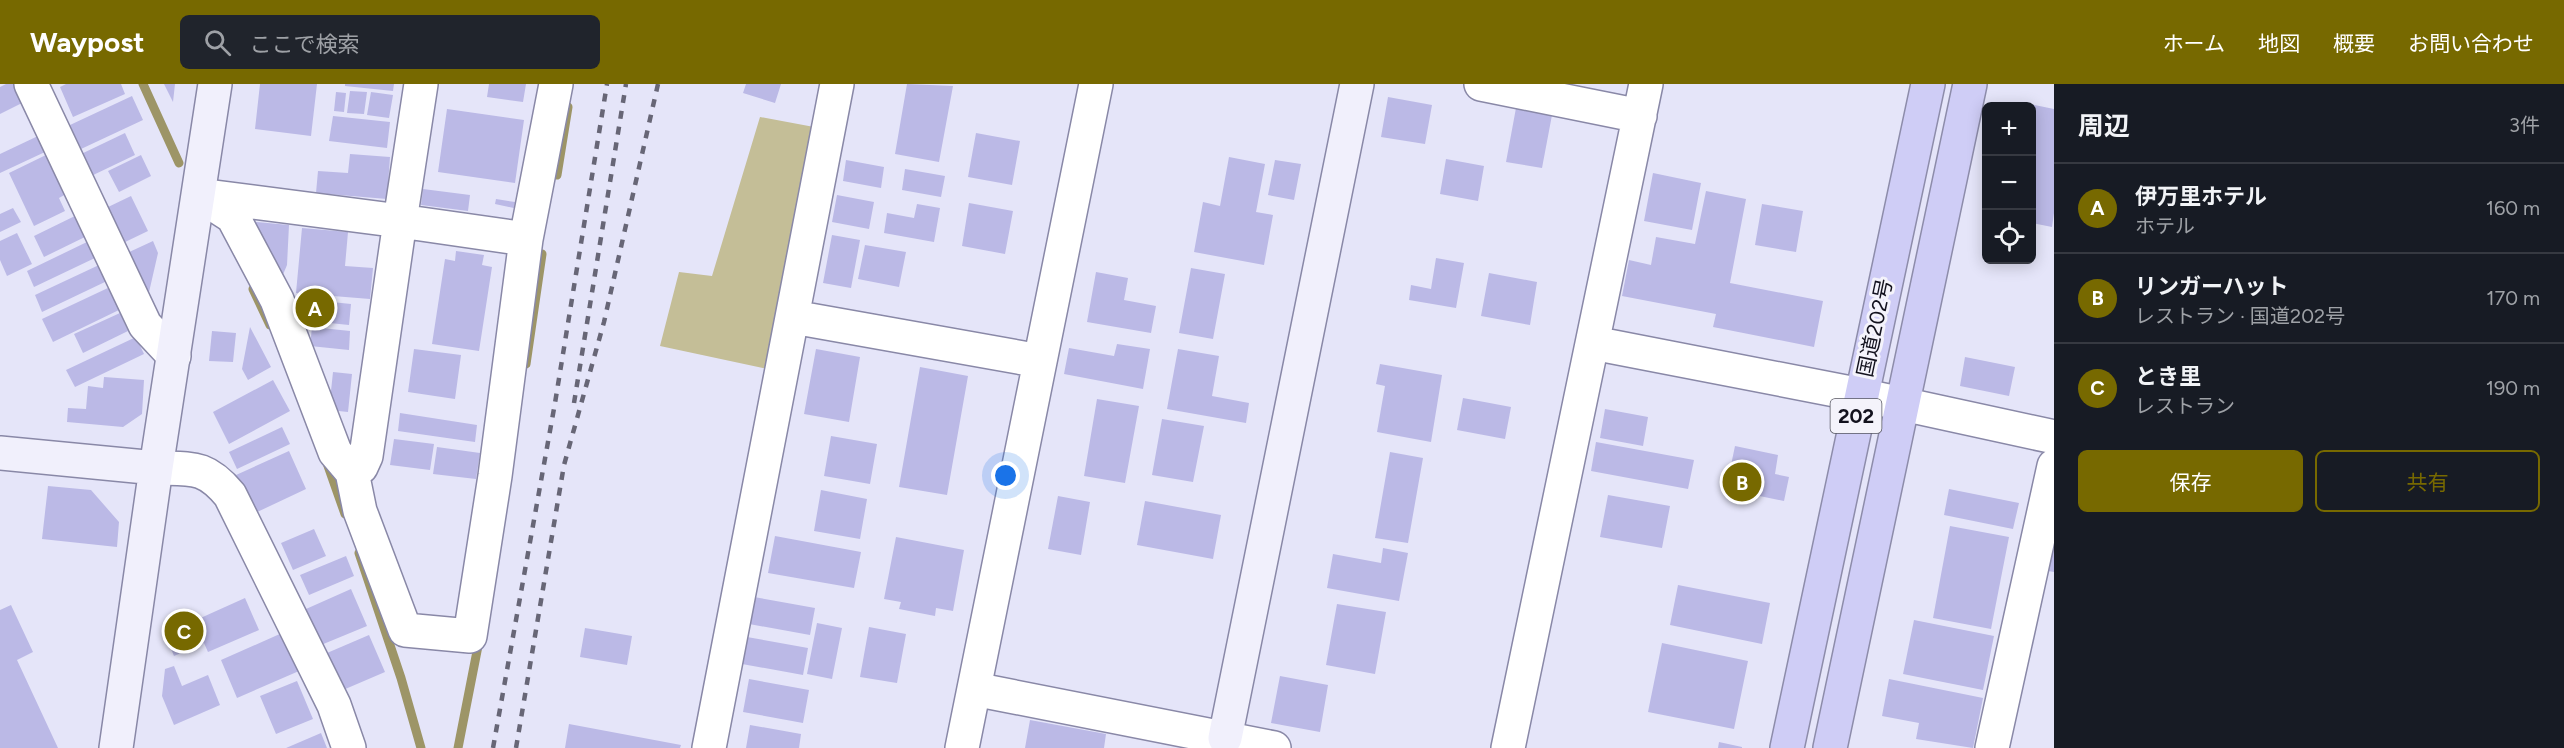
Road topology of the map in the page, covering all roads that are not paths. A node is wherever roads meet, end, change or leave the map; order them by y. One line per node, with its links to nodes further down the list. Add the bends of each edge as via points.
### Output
1 (30, 84): 18 (street, via 145,324)
2 (215, 84): 13 (street)
3 (421, 84): 14 (street)
4 (556, 84): 15 (street)
5 (837, 84): 16 (street)
6 (1357, 84): 28 (street)
7 (1481, 84): 12 (street)
8 (1646, 84): 12 (street)
9 (1928, 84): 20 (highway, 国道202号 / 202)
10 (1970, 84): 21 (highway, 国道202号 / 202)
11 (1088, 85): 19 (street)
12 (1640, 116): 17 (street)
13 (199, 195): 14 (street); 18 (street); 26 (street, via 234,218 277,300 335,452)
14 (400, 221): 15 (street); 26 (street, via 366,456 361,467)
15 (526, 239): 26 (street, via 470,636 405,630 360,511)
16 (793, 317): 19 (street); 31 (street)
17 (1593, 344): 20 (street); 34 (street)
18 (174, 356): 25 (street)
19 (1040, 361): 27 (street)
20 (1861, 395): 21 (street); 35 (highway, 国道202号 / 202)
21 (1902, 404): 22 (street); 36 (highway, 国道202号 / 202)
22 (2054, 437)
23 (0, 453): 25 (street)
24 (2054, 466): 37 (street)
25 (156, 468): 29 (street); 30 (street, via 196,469 218,480 230,495 334,705)
26 (352, 472)
27 (974, 689): 28 (street); 32 (street)
28 (1224, 743): 33 (street)
29 (116, 748)
30 (350, 748)
31 (709, 748)
32 (962, 748)
33 (1274, 748)
34 (1508, 748)
35 (1787, 748)
36 (1830, 748)
37 (1992, 748)

